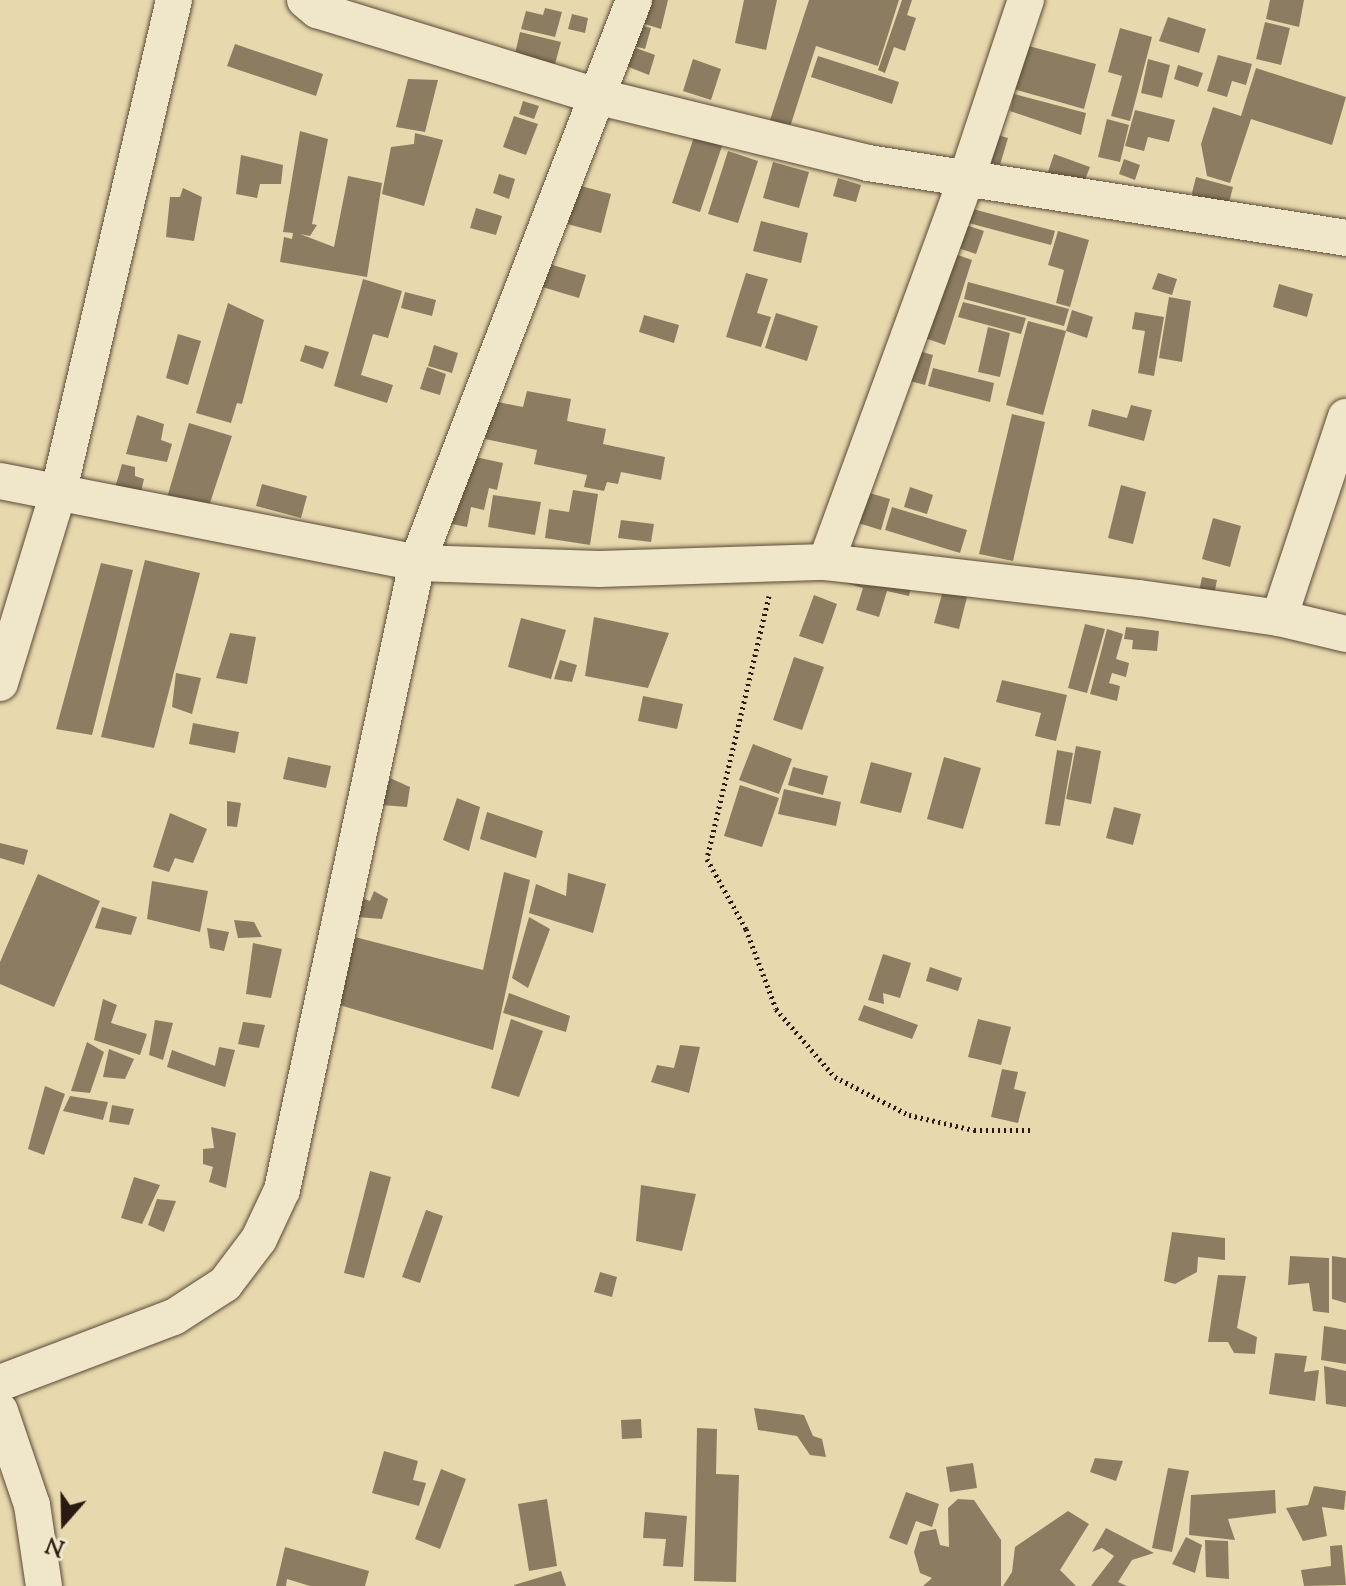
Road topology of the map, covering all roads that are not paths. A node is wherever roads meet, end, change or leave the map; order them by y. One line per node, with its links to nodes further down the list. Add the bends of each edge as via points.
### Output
1 (174, 0): 10 (street)
2 (305, 0): 5 (street, via 317,10)
3 (634, 0): 5 (street)
4 (1026, 0): 6 (street)
5 (600, 97): 6 (street, via 868,163); 12 (street)
6 (967, 177): 7 (street); 11 (street)
7 (1346, 238)
8 (1346, 417): 13 (street)
9 (0, 481): 10 (street)
10 (59, 490): 12 (street); 15 (street)
11 (826, 562): 12 (street, via 599,569); 13 (street)
12 (417, 563): 16 (street, via 282,1190 259,1239 225,1284 174,1317)
13 (1279, 618): 14 (street)
14 (1346, 634)
15 (0, 683)
16 (0, 1383)
17 (0, 1411): 18 (street, via 32,1505)
18 (44, 1586)

